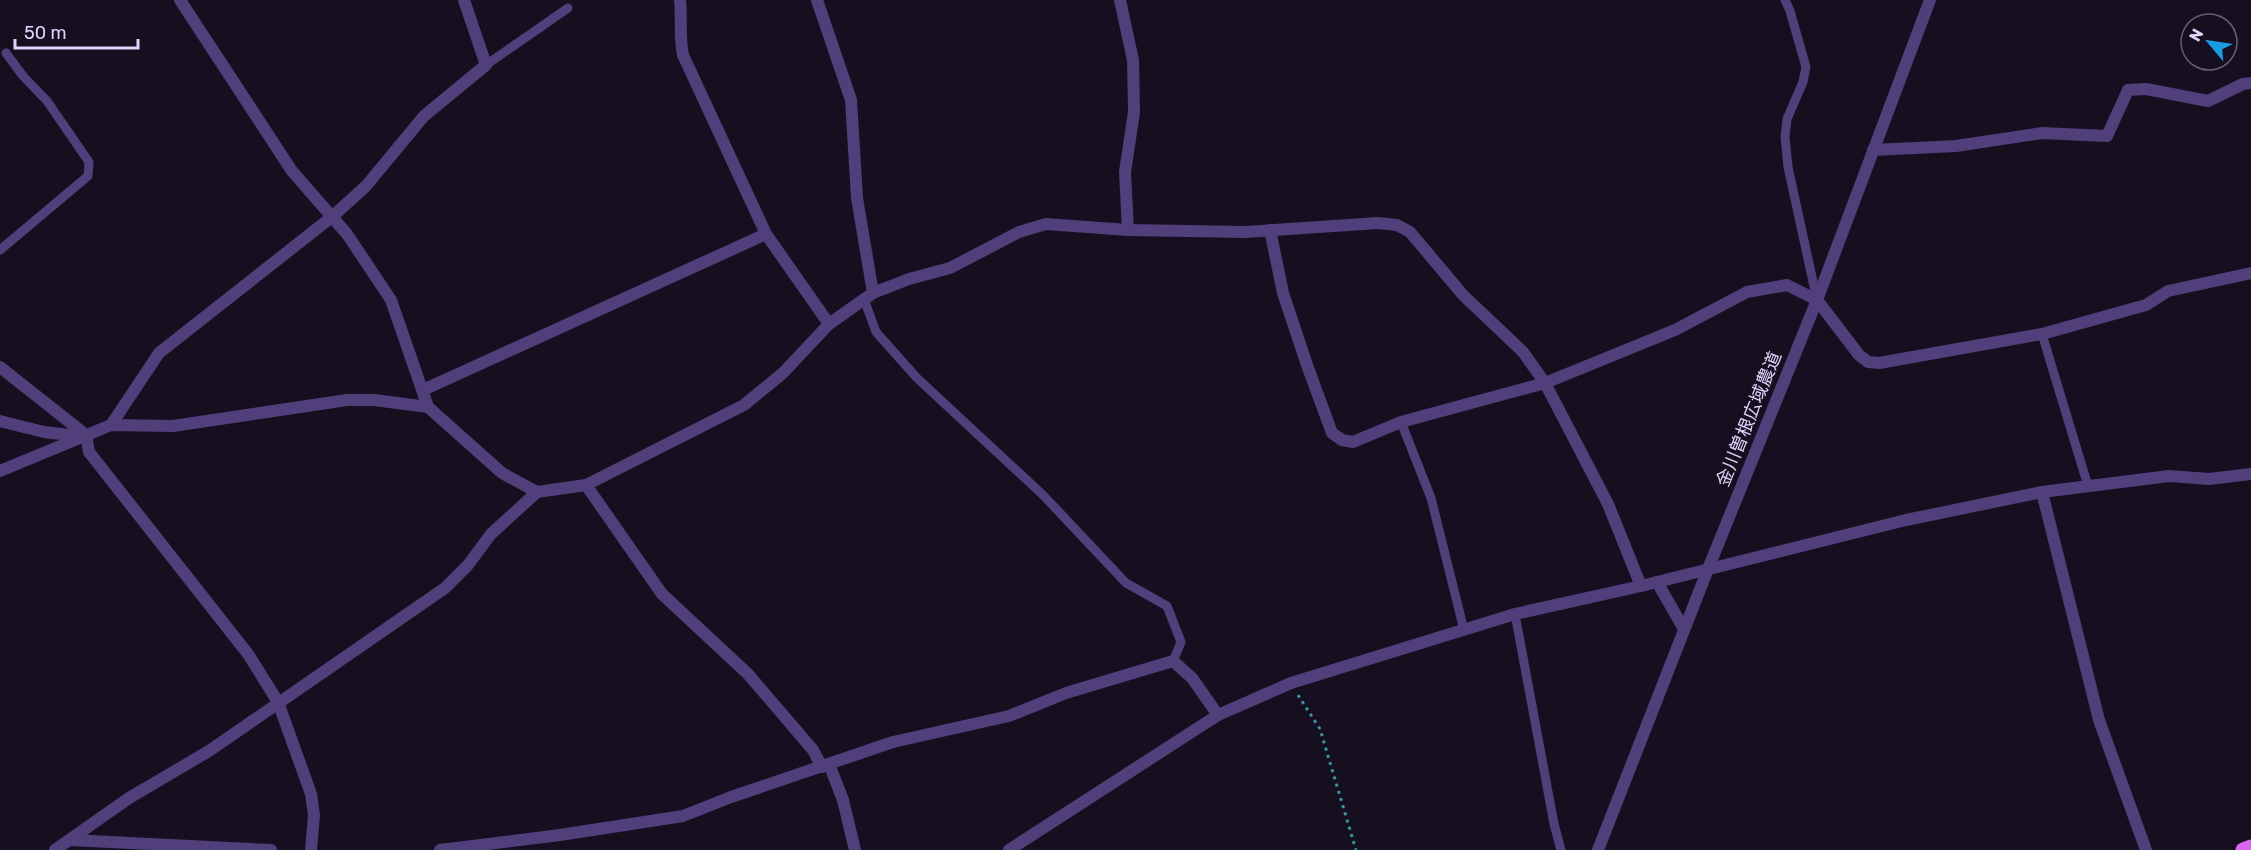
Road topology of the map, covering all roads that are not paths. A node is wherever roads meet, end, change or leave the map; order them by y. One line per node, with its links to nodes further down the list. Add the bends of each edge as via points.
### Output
1 (180, 0): 13 (street, via 292,171)
2 (464, 0): 10 (street)
3 (680, 0): 16 (street, via 683,55)
4 (817, 0): 19 (street, via 851,100)
5 (1120, 0): 14 (street, via 1134,60 1134,112 1125,172)
6 (1785, 0): 20 (lane, via 1806,67 1787,119 1788,168)
7 (1929, 0): 12 (street, 金川曽根広域農道)
8 (568, 8): 10 (lane)
9 (6, 53): 17 (lane, via 47,101 89,162 88,176)
10 (486, 65): 13 (street, via 424,116 366,186)
11 (2251, 83): 12 (street, via 2208,101 2146,89 2128,90 2107,136 2042,133 1956,146)
12 (1873, 150): 20 (street, 金川曽根広域農道)
13 (333, 216): 25 (street, via 391,300); 29 (street, via 159,353)
14 (1128, 230): 15 (street); 19 (street, via 1046,224 1019,232 950,268)
15 (1270, 230): 24 (street, via 1378,223 1404,228 1463,295 1523,352); 28 (street, via 1283,293 1332,433 1353,442)
16 (766, 234): 21 (street); 25 (street)
17 (0, 250)
18 (2251, 273): 22 (street, via 2168,291 2146,305)
19 (868, 296): 21 (street); 43 (lane, via 876,332 917,378 1042,495 1126,583 1167,606 1181,642)
20 (1817, 300): 22 (street, via 1868,362); 24 (street, via 1787,285 1746,292 1675,330); 37 (street, 金川曽根広域農道)
21 (829, 324): 33 (street, via 783,373 744,405)
22 (2042, 334): 34 (lane)
23 (0, 367): 30 (street)
24 (1545, 382): 28 (street); 39 (street, via 1608,504)
25 (423, 390): 26 (street)
26 (428, 407): 29 (street, via 347,400 173,426); 35 (street, via 502,473)
27 (0, 421): 30 (street)
28 (1401, 422): 42 (lane, via 1431,498)
29 (111, 425): 30 (street)
30 (83, 436): 31 (street); 44 (street, via 89,452 249,654)
31 (0, 471)
32 (2251, 474): 34 (street, via 2210,479 2169,476)
33 (586, 485): 35 (street); 46 (street, via 662,594 748,674)
34 (2088, 486): 36 (street)
35 (537, 492): 44 (street, via 490,534 445,588)
36 (2042, 492): 37 (street, via 1906,520); 57 (street, via 2099,720)
37 (1708, 569): 38 (street); 41 (street, 金川曽根広域農道)
38 (1657, 582): 39 (street); 41 (street)
39 (1641, 586): 40 (street)
40 (1515, 614): 42 (street); 55 (lane)
41 (1684, 629): 56 (street, 金川曽根広域農道)
42 (1464, 630): 45 (street, via 1291,683)
43 (1173, 662): 45 (street, via 1192,678); 46 (street, via 1066,693 1009,716 893,742)
44 (278, 702): 47 (street); 51 (street, via 310,794 314,815)
45 (1218, 715): 54 (street)
46 (826, 765): 52 (street, via 683,816); 53 (street, via 843,800)
47 (70, 840): 49 (street); 50 (street)
48 (2251, 847): 58 (main road)
49 (55, 850)
50 (271, 850)
51 (311, 850)
52 (440, 850)
53 (855, 850)
54 (1009, 850)
55 (1561, 850)
56 (1598, 850)
57 (2146, 850)
58 (2243, 850)

